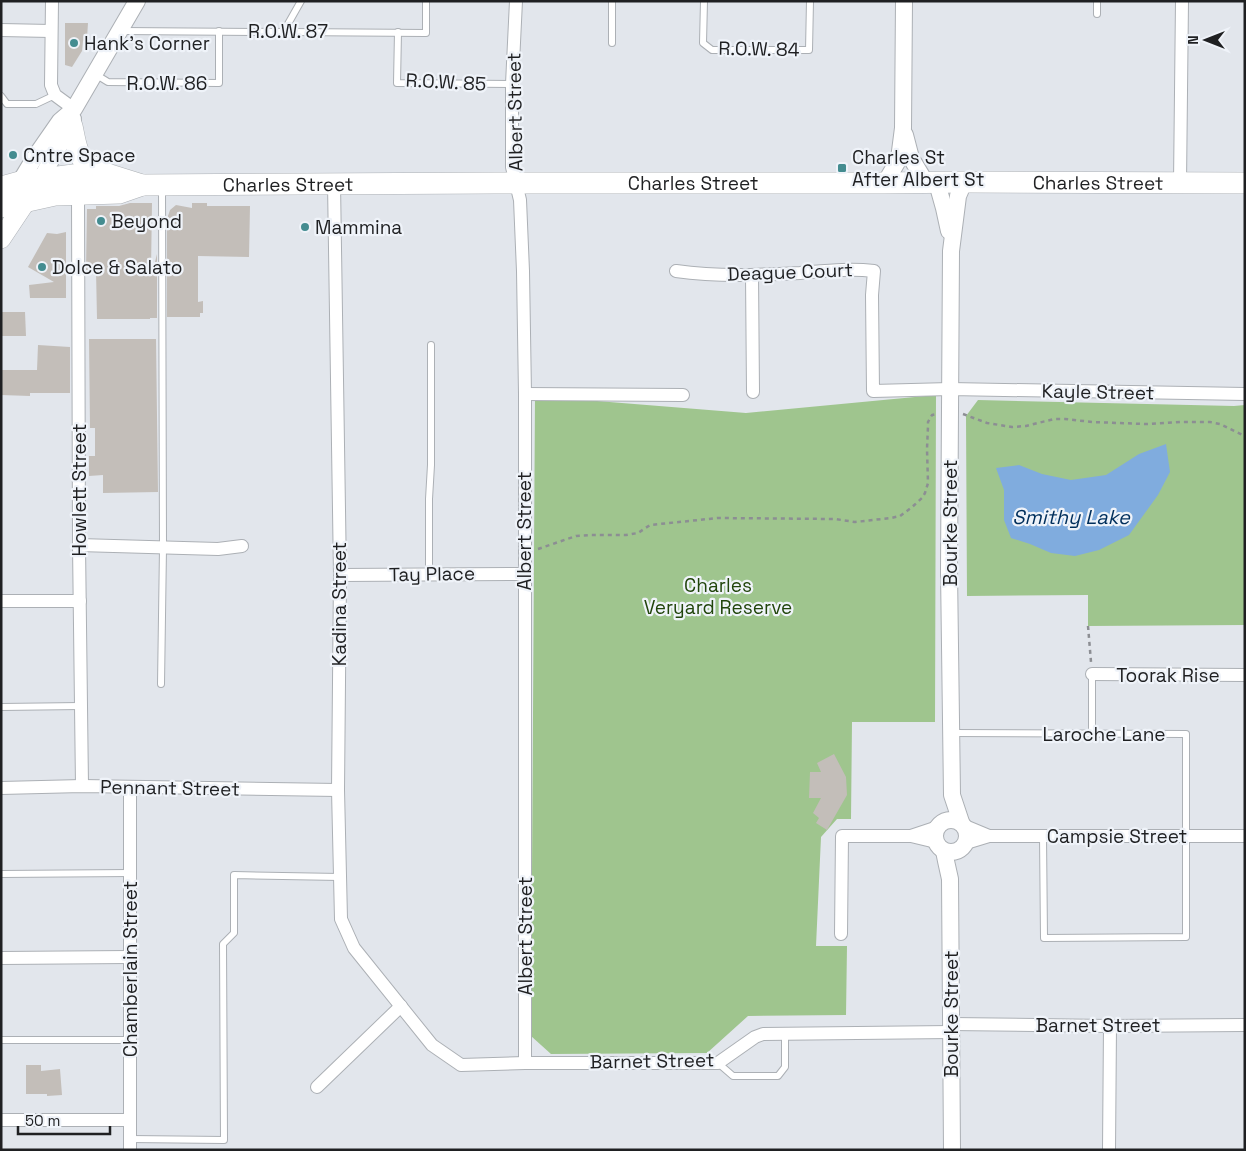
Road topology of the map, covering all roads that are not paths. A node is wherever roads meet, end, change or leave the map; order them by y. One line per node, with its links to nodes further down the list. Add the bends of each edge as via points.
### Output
1 (52, 1): 14 (street)
2 (137, 1): 15 (street)
3 (302, 1): 17 (lane)
4 (426, 1): 18 (lane, R.O.W. 87, via 426,32)
5 (516, 1): 21 (street, Albert Street)
6 (612, 1): 19 (lane)
7 (704, 1): 8 (lane, R.O.W. 84, via 703,43 712,50 809,50)
8 (810, 1)
9 (904, 1): 25 (street)
10 (1097, 1): 12 (lane)
11 (1182, 1): 33 (street)
12 (1097, 14)
13 (1, 30): 14 (street)
14 (51, 31): 22 (street, via 51,85)
15 (120, 31): 16 (lane, R.O.W. 87); 20 (street)
16 (219, 31): 17 (lane, R.O.W. 87); 20 (lane, R.O.W. 86, via 219,83 108,82)
17 (284, 31): 18 (lane, R.O.W. 87)
18 (398, 32): 21 (lane, R.O.W. 85, via 398,83)
19 (612, 43)
20 (94, 74): 24 (street)
21 (512, 84): 30 (street, Albert Street, via 512,167)
22 (55, 95): 23 (lane, via 36,104 7,104); 24 (street)
23 (1, 96)
24 (73, 117): 26 (highway, via 81,156); 27 (street); 37 (street, via 60,121)
25 (903, 128): 31 (street, via 899,158); 32 (street, Bourke Street, via 911,158)
26 (107, 174): 27 (highway, Charles Street); 35 (highway, Charles Street)
27 (41, 179): 37 (highway, Charles Street)
28 (964, 182): 32 (highway, Charles Street); 33 (highway, Charles Street); 39 (street, Bourke Street, via 958,196)
29 (334, 183): 30 (highway, Charles Street); 35 (highway, Charles Street); 54 (street, Kadina Street)
30 (516, 183): 31 (highway, Charles Street); 46 (street, Albert Street, via 520,200)
31 (885, 183): 32 (highway, Charles Street)
32 (931, 183): 39 (street, Bourke Street, via 947,220)
33 (1180, 183): 34 (highway, Charles Street)
34 (1245, 183)
35 (152, 185): 36 (highway, Charles Street, via 119,193); 51 (lane)
36 (78, 194): 37 (highway, Charles Street); 49 (street, Howlett Street)
37 (10, 199): 38 (main road)
38 (1, 239)
39 (951, 251): 43 (street, Bourke Street)
40 (676, 271): 41 (street, Deague Court)
41 (752, 275): 44 (street, Deague Court, via 845,269 874,271); 45 (street)
42 (430, 345): 52 (lane)
43 (950, 389): 44 (street, Kayle Street); 47 (street, Kayle Street); 62 (street, Bourke Street)
44 (873, 391)
45 (753, 392)
46 (525, 394): 48 (street); 53 (street, Albert Street)
47 (1245, 394)
48 (683, 395)
49 (79, 545): 51 (street); 55 (street, Howlett Street)
50 (242, 546): 51 (street)
51 (163, 548): 59 (lane)
52 (429, 574): 53 (street, Tay Place); 54 (street, Tay Place)
53 (524, 574): 90 (street, Albert Street)
54 (340, 576): 67 (street, Kadina Street)
55 (80, 601): 56 (street); 60 (street, Howlett Street)
56 (1, 602)
57 (1092, 674): 58 (street, Toorak Rise); 63 (lane)
58 (1245, 675)
59 (162, 684)
60 (81, 706): 61 (lane); 64 (street, Howlett Street)
61 (1, 707)
62 (951, 733): 63 (lane, Laroche Lane); 68 (street, Bourke Street)
63 (1092, 734): 73 (lane, Laroche Lane, via 1186,734)
64 (82, 786): 65 (street, Pennant Street); 66 (street, Pennant Street)
65 (130, 787): 67 (street, Pennant Street); 76 (street, Chamberlain Street)
66 (1, 788)
67 (338, 790): 78 (street, Kadina Street)
68 (952, 796): 69 (street, Bourke Street); 70 (street, Bourke Street)
69 (963, 824): 70 (street, via 945,820); 71 (street, Campsie Street); 75 (street, via 968,834)
70 (940, 836): 75 (street, via 954,852); 79 (street, Bourke Street); 80 (street, via 842,836)
71 (989, 836): 72 (street, Campsie Street); 75 (street, Campsie Street)
72 (1044, 836): 73 (street, Campsie Street); 73 (lane, via 1044,938 1186,937)
73 (1186, 836): 74 (street, Campsie Street)
74 (1245, 836)
75 (964, 846): 79 (street, Bourke Street)
76 (131, 873): 77 (lane); 81 (street, Chamberlain Street)
77 (1, 874)
78 (340, 877): 83 (street, Kadina Street, via 341,919 354,948); 95 (lane, via 234,875 234,933 223,944 224,1140)
79 (950, 879): 86 (street, Bourke Street)
80 (841, 934)
81 (130, 957): 82 (street); 89 (street, Chamberlain Street)
82 (1, 958)
83 (401, 1006): 90 (street, Barnet Street, via 432,1045 461,1065); 92 (street)
84 (1245, 1025): 85 (street, Barnet Street)
85 (1110, 1026): 86 (street, Barnet Street); 97 (street)
86 (951, 1028): 87 (street, Barnet Street); 96 (street, Bourke Street)
87 (785, 1033): 91 (street, Barnet Street, via 755,1037); 91 (lane, via 785,1067 778,1076 733,1076)
88 (1, 1040): 89 (lane)
89 (130, 1040): 94 (street, Chamberlain Street)
90 (525, 1063): 91 (street, Barnet Street)
91 (718, 1063)
92 (317, 1087)
93 (1, 1120): 94 (street)
94 (130, 1120): 95 (street, Chamberlain Street)
95 (130, 1144)
96 (952, 1150)
97 (1110, 1150)

